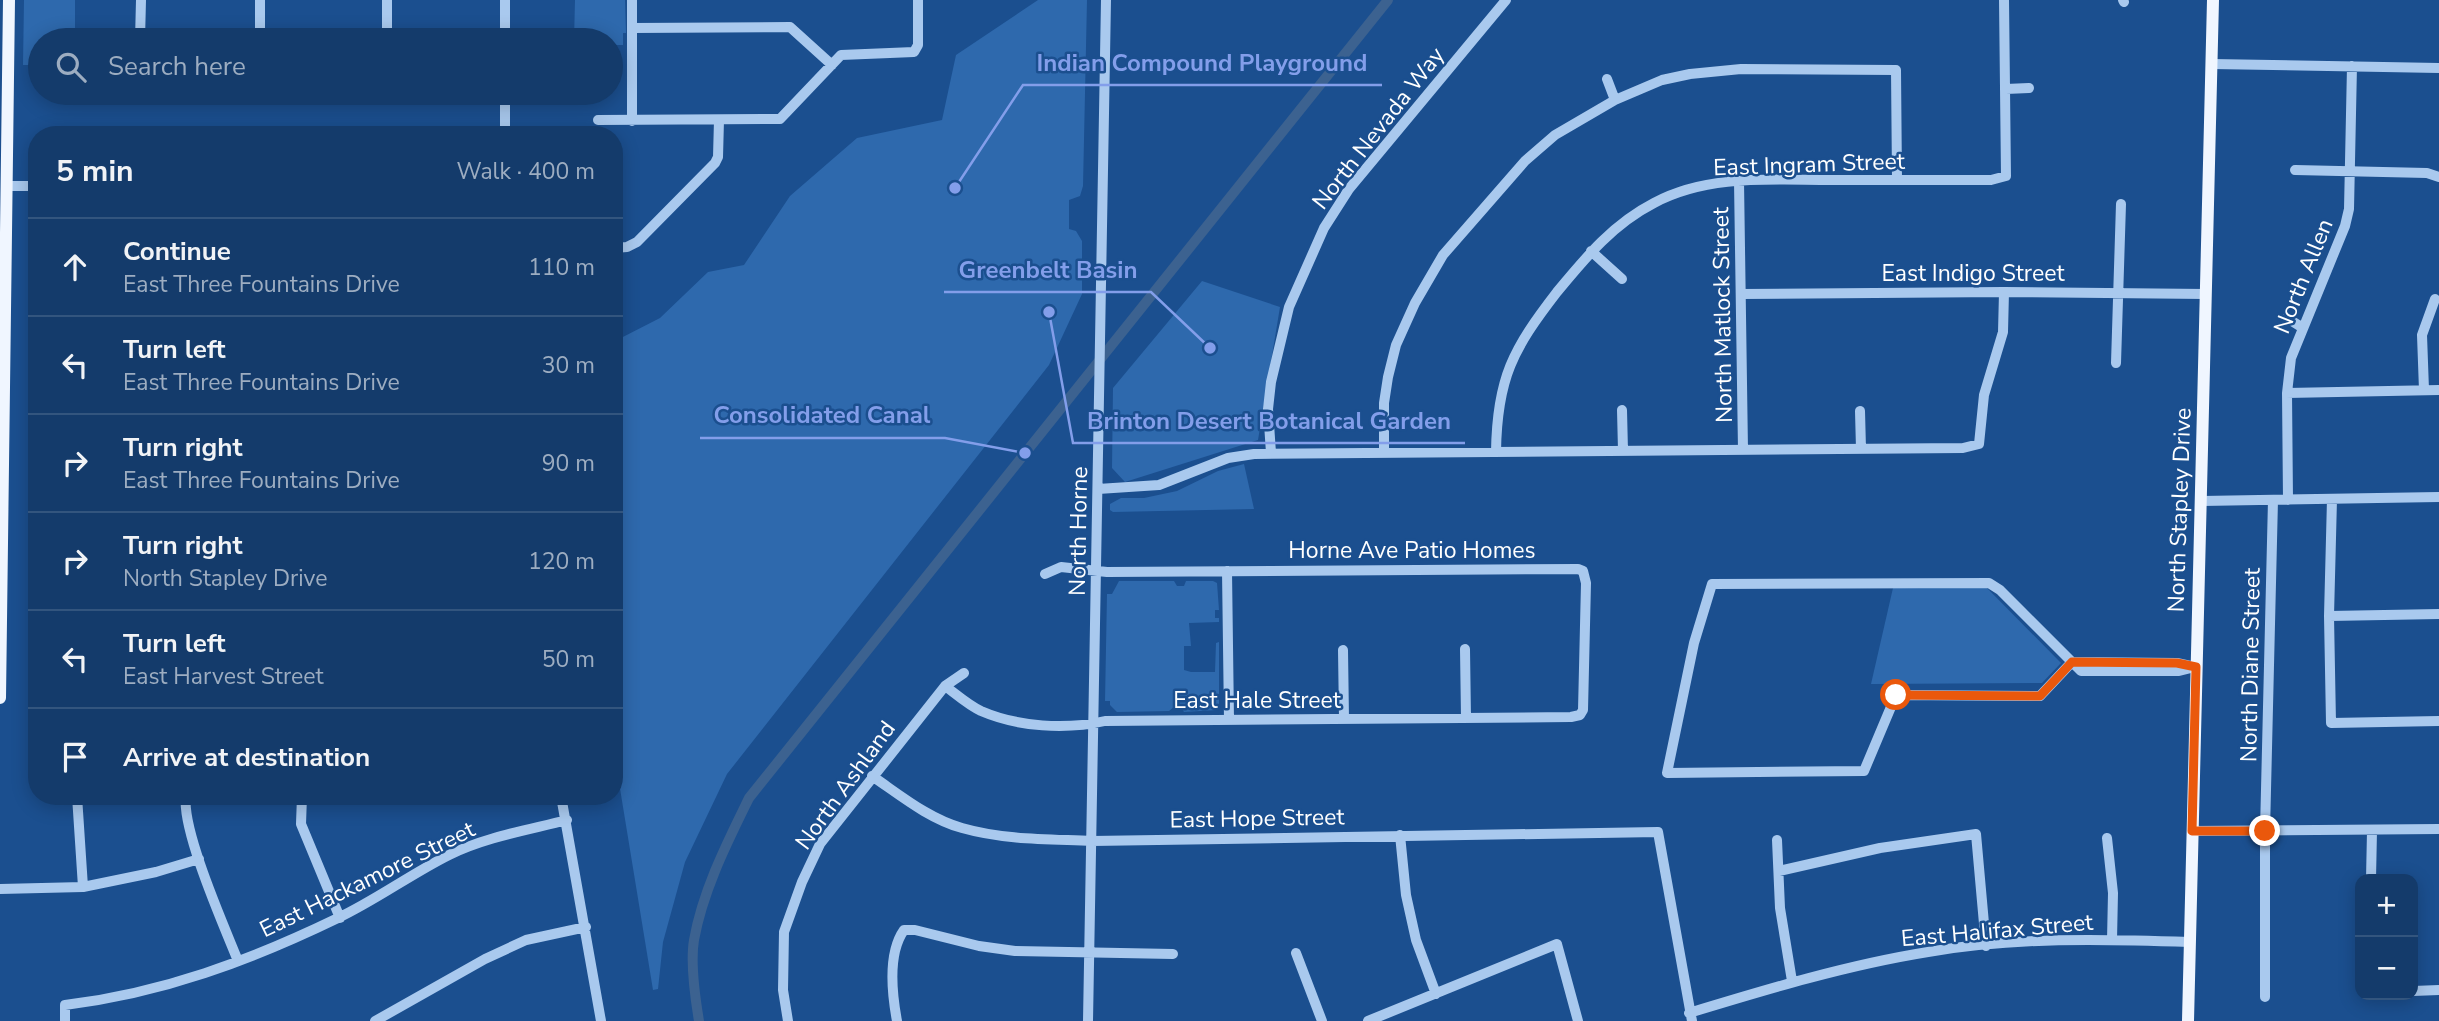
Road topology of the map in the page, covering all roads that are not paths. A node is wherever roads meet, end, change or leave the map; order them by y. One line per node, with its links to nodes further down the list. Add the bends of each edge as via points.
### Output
1 (9, 0): 17 (main road)
2 (141, 0): 12 (street)
3 (260, 0): 13 (street)
4 (387, 0): 14 (street)
5 (505, 0): 15 (street)
6 (632, 0): 16 (street)
7 (918, 0): 19 (street, via 914,52 841,55)
8 (1106, 0): 62 (street, North Horne)
9 (1506, 0): 61 (street, North Nevada Way, via 1349,189 1324,229 1289,307 1276,361 1268,409)
10 (2004, 0): 23 (street)
11 (2213, 0): 18 (main road, North Stapley Drive)
12 (140, 28)
13 (260, 28)
14 (387, 28)
15 (505, 28)
16 (632, 28): 19 (street, via 790,27); 29 (street)
17 (4, 37): 36 (main road)
18 (2212, 64): 20 (street); 46 (main road, North Stapley Drive)
19 (832, 65): 28 (street, via 780,119)
20 (2351, 66): 21 (street); 32 (street, North Allen)
21 (2439, 68)
22 (1607, 79): 25 (street)
23 (2006, 89): 24 (street); 34 (street, East Ingram Street, via 2006,176)
24 (2029, 89)
25 (1615, 100): 34 (street, via 1662,80 1713,71 1896,70); 59 (street, via 1555,135 1525,161 1443,255 1396,345 1384,403)
26 (505, 105): 30 (street)
27 (598, 120): 29 (street)
28 (719, 120): 29 (street); 39 (street, via 715,163 637,242)
29 (632, 121)
30 (505, 126)
31 (2295, 170): 32 (street)
32 (2349, 170): 33 (street); 49 (street, North Allen, via 2345,226)
33 (2439, 177)
34 (1898, 180): 35 (street, East Ingram Street)
35 (1739, 181): 40 (street, East Ingram Street, via 1697,188 1656,202 1615,227); 45 (street, North Matlock Street)
36 (7, 186): 37 (street); 42 (main road)
37 (28, 186)
38 (2121, 204): 44 (street)
39 (623, 247)
40 (1591, 251): 41 (street); 60 (street, East Ingram Street, via 1516,349 1500,401)
41 (1622, 279)
42 (3, 291): 79 (main road)
43 (2004, 292): 44 (street, East Indigo Street); 45 (street, East Indigo Street); 56 (street, via 2003,332 1984,395 1979,444)
44 (2119, 292): 46 (street, East Indigo Street); 50 (street)
45 (1741, 294): 57 (street, North Matlock Street)
46 (2206, 294): 67 (main road, North Stapley Drive)
47 (2435, 299): 51 (street, via 2422,335)
48 (2287, 318): 49 (street)
49 (2303, 328): 53 (street, North Allen, via 2291,358)
50 (2116, 363)
51 (2424, 390): 52 (street); 53 (street)
52 (2439, 390)
53 (2287, 393): 66 (street, North Allen)
54 (1622, 410): 58 (street)
55 (1860, 411): 56 (street)
56 (1861, 449): 57 (street)
57 (1743, 450): 58 (street)
58 (1623, 451): 60 (street)
59 (1384, 452): 60 (street); 61 (street)
60 (1496, 452)
61 (1271, 453): 62 (street, via 1227,458 1159,485)
62 (1098, 489): 68 (street, North Horne)
63 (2439, 497): 64 (street)
64 (2332, 499): 66 (street); 72 (street)
65 (2273, 500): 66 (street); 67 (street); 94 (street, North Diane Street)
66 (2288, 500)
67 (2202, 501): 76 (main road, North Stapley Drive)
68 (1096, 569): 69 (street, Horne Ave Patio Homes); 70 (street, Horne Ave Patio Homes, via 1061,567); 85 (street, North Horne)
69 (1227, 571): 80 (street, Horne Ave Patio Homes, via 1583,571 1584,702); 83 (street)
70 (1045, 574)
71 (2439, 614): 72 (street)
72 (2329, 616): 84 (street, via 2331,723)
73 (1465, 649): 81 (street)
74 (1343, 650): 82 (street)
75 (2072, 662): 75 (street, via 1989,583 1712,584 1694,643 1667,773 1864,771 1896,695 2040,696); 76 (street)
76 (2196, 667): 93 (main road, North Stapley Drive)
77 (964, 673): 78 (street, North Ashland)
78 (945, 686): 85 (street, East Hale Street, via 979,711 1021,723); 86 (street, North Ashland)
79 (0, 698)
80 (1580, 715): 81 (street, East Hale Street)
81 (1466, 718): 82 (street, East Hale Street)
82 (1344, 719): 83 (street, East Hale Street)
83 (1229, 720): 85 (street, East Hale Street)
84 (2439, 721)
85 (1093, 723): 99 (street, North Horne)
86 (872, 776): 99 (street, East Hope Street, via 915,806 959,827 1014,838); 123 (street, North Ashland, via 820,845 784,932 783,990)
87 (77, 805): 103 (street)
88 (184, 805): 100 (street)
89 (301, 805): 105 (street, via 300,824)
90 (563, 805): 91 (street)
91 (566, 820): 105 (street, East Hackamore Street, via 451,854); 106 (street)
92 (2439, 829): 95 (street)
93 (2192, 831): 94 (street); 108 (main road, North Stapley Drive)
94 (2265, 831): 95 (street); 118 (street, North Diane Street)
95 (2372, 831): 102 (street)
96 (1400, 835): 99 (street, East Hope Street); 117 (street, via 1408,906); 119 (street, East Hope Street, via 1658,832)
97 (2107, 838): 107 (street)
98 (1777, 840): 101 (street)
99 (1092, 841): 111 (street, North Horne)
100 (199, 859): 103 (street); 113 (street)
101 (1779, 871): 109 (street, via 1880,848 1976,834); 114 (street)
102 (2371, 874)
103 (82, 887): 104 (street)
104 (0, 889)
105 (340, 918): 113 (street, East Hackamore Street)
106 (586, 927): 121 (street, via 526,940); 122 (street)
107 (2112, 940): 108 (street, East Halifax Street); 109 (street, East Halifax Street)
108 (2190, 942): 129 (main road, North Stapley Drive)
109 (1986, 946): 114 (street, East Halifax Street, via 1930,951)
110 (1296, 953): 126 (street)
111 (1090, 954): 112 (street); 124 (street, via 1015,951 904,930 894,963); 125 (street, North Horne)
112 (1173, 954)
113 (238, 961): 120 (street, East Hackamore Street, via 148,992 65,1005)
114 (1792, 981): 119 (street, East Halifax Street)
115 (2439, 990): 116 (street)
116 (2418, 991)
117 (1436, 994): 127 (street); 128 (street, via 1557,944)
118 (2264, 997)
119 (1691, 1017)
120 (65, 1021)
121 (375, 1021)
122 (601, 1021)
123 (788, 1021)
124 (897, 1021)
125 (1088, 1021)
126 (1322, 1021)
127 (1368, 1021)
128 (1578, 1021)
129 (2188, 1021)

